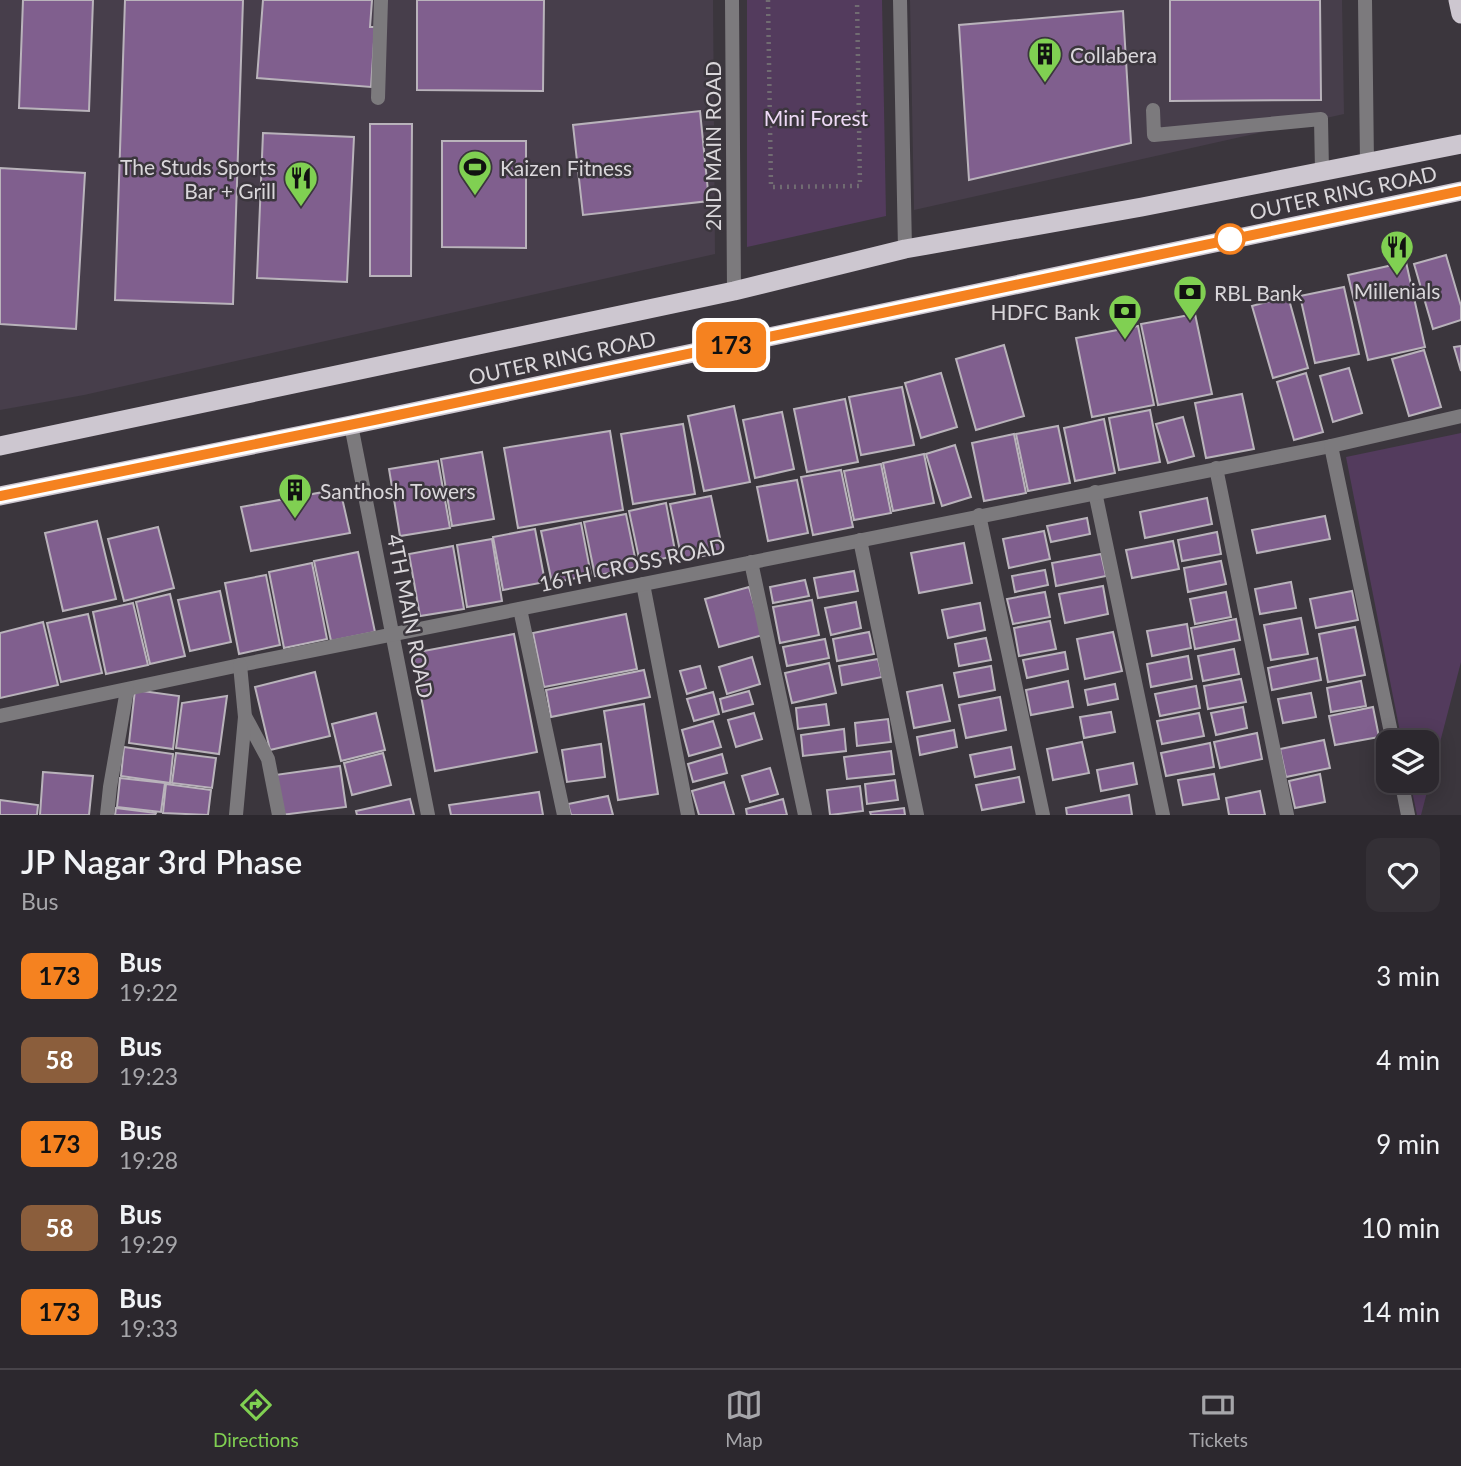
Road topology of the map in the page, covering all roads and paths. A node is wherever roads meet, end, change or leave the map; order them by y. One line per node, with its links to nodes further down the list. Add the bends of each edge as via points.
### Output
1 (381, 0): 9 (street)
2 (732, 0): 16 (street, 2ND MAIN ROAD)
3 (768, 0): 4 (path, via 771,187 860,186)
4 (858, 0)
5 (900, 0): 15 (street)
6 (1365, 0): 12 (street)
7 (1458, 0): 8 (highway)
8 (1461, 14)
9 (378, 98)
10 (1153, 110): 13 (street, via 1154,135 1321,120)
11 (1461, 144): 12 (highway, OUTER RING ROAD)
12 (1367, 163): 13 (highway, OUTER RING ROAD)
13 (1322, 171): 15 (highway, OUTER RING ROAD)
14 (1461, 191): 18 (highway, OUTER RING ROAD)
15 (905, 249): 16 (highway, OUTER RING ROAD)
16 (734, 291): 19 (highway, OUTER RING ROAD)
17 (1461, 416): 20 (street, 16TH CROSS ROAD)
18 (351, 425): 23 (highway, OUTER RING ROAD); 29 (street, 4TH MAIN ROAD)
19 (0, 446)
20 (1331, 446): 21 (street, 16TH CROSS ROAD); 34 (street)
21 (1216, 468): 22 (street, 16TH CROSS ROAD); 46 (street)
22 (1095, 492): 24 (street, 16TH CROSS ROAD); 45 (street)
23 (0, 496)
24 (979, 515): 25 (street, 16TH CROSS ROAD); 44 (street)
25 (860, 540): 26 (street, 16TH CROSS ROAD); 43 (street)
26 (751, 562): 27 (street, 16TH CROSS ROAD); 42 (street)
27 (643, 584): 28 (street, 16TH CROSS ROAD); 41 (street)
28 (520, 609): 29 (street, 16TH CROSS ROAD); 40 (street)
29 (393, 634): 30 (street, 16TH CROSS ROAD); 39 (street, 4TH MAIN ROAD)
30 (240, 665): 31 (street, 16TH CROSS ROAD); 33 (street)
31 (127, 690): 32 (street, 16TH CROSS ROAD); 36 (street)
32 (0, 716)
33 (245, 717): 37 (street); 38 (street, via 268,759)
34 (1390, 730)
35 (1404, 793): 47 (street)
36 (107, 815)
37 (236, 815)
38 (279, 815)
39 (428, 815)
40 (564, 815)
41 (688, 815)
42 (805, 815)
43 (917, 815)
44 (1043, 815)
45 (1163, 815)
46 (1287, 815)
47 (1408, 815)

